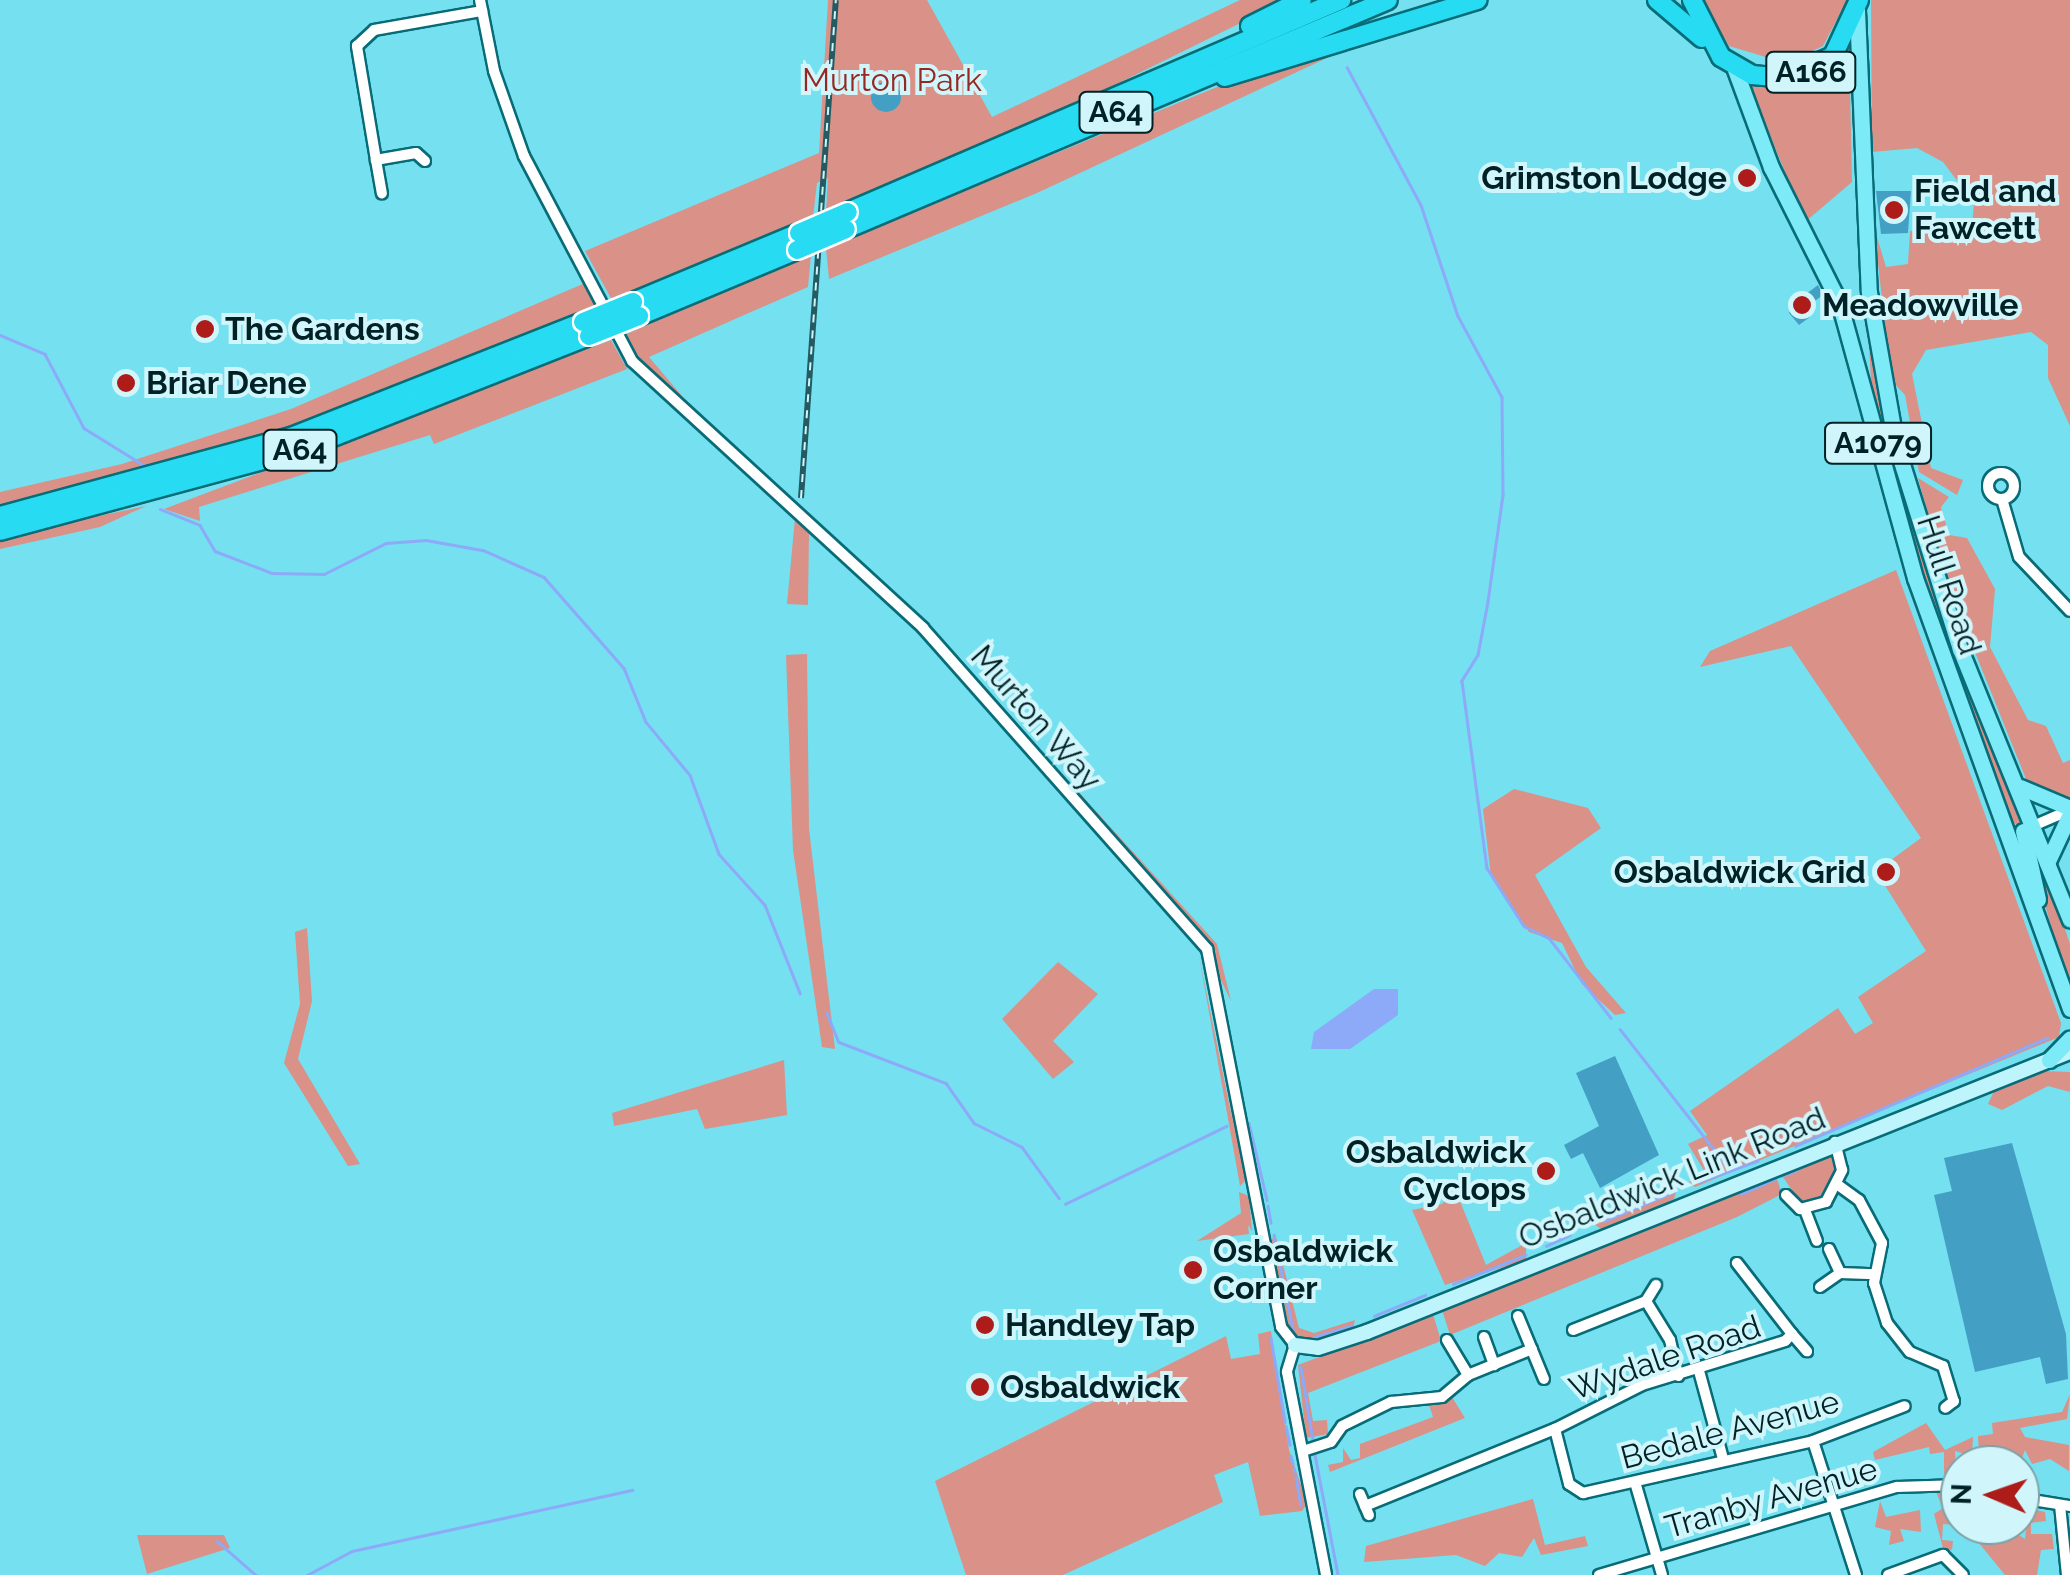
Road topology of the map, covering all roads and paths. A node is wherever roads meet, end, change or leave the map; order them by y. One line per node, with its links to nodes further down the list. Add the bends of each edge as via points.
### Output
1 (1302, 0): 10 (highway)
2 (1341, 0): 10 (highway, A64)
3 (1388, 0): 12 (highway, A64)
4 (1477, 0): 12 (highway, via 1298,49)
5 (1657, 0): 9 (highway)
6 (1692, 0): 9 (highway, A166)
7 (1858, 5): 11 (highway, A166, via 1833,56 1809,72 1770,78); 22 (main road, Hull Road / A1079, via 1864,235 1882,385 1930,566)
8 (482, 6): 14 (street, via 361,39 357,56); 52 (street, Murton Way, via 524,156 632,361 923,628 1207,949 1281,1327)
9 (1711, 46): 11 (highway, A166)
10 (1204, 56): 16 (highway, A64)
11 (1734, 67): 24 (main road, Hull Road / A1079, via 1772,167 1839,302 1914,578)
12 (1117, 111): 16 (highway, A64)
13 (421, 152): 14 (street)
14 (376, 160): 15 (street)
15 (382, 192)
16 (847, 221): 17 (highway, A64, bridge)
17 (586, 329): 19 (highway, A64, via 291,437); 20 (highway, A64, via 296,451)
18 (2002, 499): 21 (street, via 2020,557)
19 (0, 516)
20 (0, 531)
21 (2070, 611)
22 (2016, 785): 23 (main road); 25 (main road, Hull Road / A1079)
23 (2070, 811): 25 (street); 26 (main road)
24 (2004, 828): 25 (main road); 29 (main road, Hull Road / A1079)
25 (2028, 828): 26 (main road, Hull Road / A1079); 29 (main road)
26 (2047, 863): 27 (main road, Hull Road / A1079)
27 (2070, 919): 28 (main road, Hull Road)
28 (2070, 928)
29 (2046, 942): 30 (main road, Hull Road / A1079)
30 (2070, 1009)
31 (2070, 1038): 33 (main road)
32 (2070, 1052): 33 (street, Osbaldwick Link Road)
33 (2049, 1060): 34 (main road); 35 (street, Osbaldwick Link Road)
34 (2070, 1064)
35 (1835, 1141): 36 (street); 52 (street, Osbaldwick Link Road, via 1356,1336 1318,1348)
36 (1838, 1185): 38 (street); 43 (street, via 1860,1200 1878,1234 1883,1250)
37 (1786, 1195): 38 (street)
38 (1805, 1210): 39 (street)
39 (1817, 1241)
40 (1828, 1249): 42 (street)
41 (1738, 1271): 49 (street, Wydale Road)
42 (1840, 1273): 43 (street); 45 (street)
43 (1874, 1274): 61 (street, via 1886,1322 1910,1352 1942,1366 1954,1401)
44 (1656, 1285): 46 (street)
45 (1820, 1287)
46 (1646, 1301): 48 (street, via 1583,1319); 58 (street, via 1670,1340)
47 (1518, 1316): 53 (street)
48 (1572, 1330)
49 (1792, 1334): 54 (street, Wydale Road); 56 (street, Wydale Road, via 1764,1352)
50 (1484, 1337): 55 (street)
51 (1447, 1340): 57 (street)
52 (1295, 1345): 64 (street, Murton Way, via 1286,1367)
53 (1532, 1349): 55 (street); 59 (street)
54 (1808, 1351)
55 (1494, 1365): 57 (street)
56 (1699, 1371): 58 (street, Wydale Road); 65 (street)
57 (1468, 1375): 64 (street, via 1442,1397 1391,1402)
58 (1678, 1376): 62 (street, Wydale Road)
59 (1544, 1379)
60 (1906, 1406): 63 (street, Bedale Avenue)
61 (1945, 1408)
62 (1555, 1428): 66 (street, Bedale Avenue, via 1569,1484 1583,1493); 69 (street, Wydale Road)
63 (1813, 1441): 65 (street, Bedale Avenue); 70 (street)
64 (1311, 1449): 73 (street, Murton Way)
65 (1723, 1460): 66 (street, Bedale Avenue)
66 (1635, 1482): 72 (street)
67 (1940, 1486): 70 (street, Tranby Avenue, via 1897,1487)
68 (2040, 1502): 71 (street)
69 (1365, 1505)
70 (1836, 1505): 72 (street, Tranby Avenue); 76 (street)
71 (2065, 1506): 79 (street)
72 (1658, 1558): 74 (street, Tranby Avenue); 75 (street)
73 (1326, 1575)
74 (1599, 1575)
75 (1662, 1575)
76 (1856, 1575)
77 (1888, 1575): 78 (street, via 1943,1555)
78 (1963, 1575)
79 (2067, 1575)

